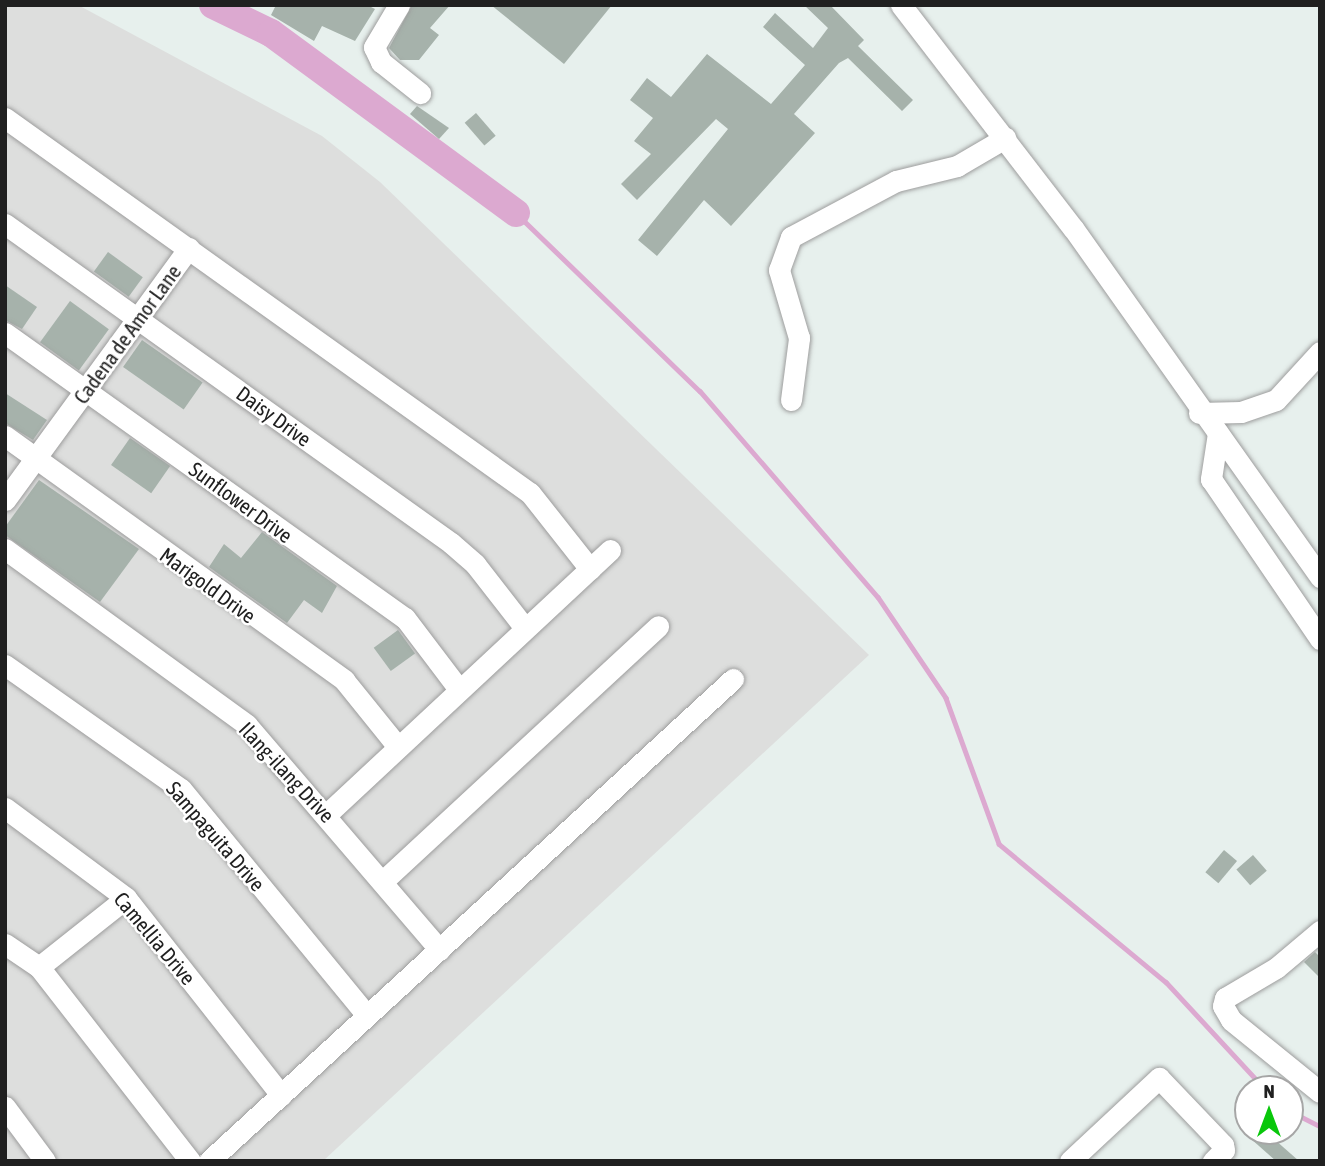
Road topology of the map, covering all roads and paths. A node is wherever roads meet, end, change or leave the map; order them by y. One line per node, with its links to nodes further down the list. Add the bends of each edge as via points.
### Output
1 (901, 5): 5 (street)
2 (394, 7): 3 (street, via 376,39 376,56)
3 (420, 93)
4 (5, 118): 7 (street, Cadena de Amor Lane)
5 (1005, 138): 12 (street, via 957,166 896,181 791,237 779,270 799,338); 13 (street)
6 (5, 224): 8 (street, Daisy Drive)
7 (189, 248): 8 (street, Cadena de Amor Lane); 20 (street, via 530,493)
8 (141, 320): 11 (street, Cadena de Amor Lane); 23 (street, Daisy Drive, via 451,543 475,564)
9 (5, 333): 11 (street, Sunflower Drive)
10 (1320, 352): 13 (street, via 1276,400 1241,412)
11 (88, 391): 16 (street, Cadena de Amor Lane); 27 (street, Sunflower Drive, via 405,618)
12 (791, 400)
13 (1199, 412): 14 (street)
14 (1218, 433): 21 (street); 24 (street, via 1211,479)
15 (5, 436): 16 (street, Marigold Drive)
16 (36, 457): 17 (street, Cadena de Amor Lane); 28 (street, Marigold Drive, via 344,680)
17 (5, 500)
18 (5, 549): 30 (street, Ilang-ilang Drive, via 247,726)
19 (610, 550): 20 (street)
20 (590, 569): 23 (street)
21 (1320, 578)
22 (658, 626): 31 (street)
23 (524, 627): 27 (street)
24 (1320, 639)
25 (5, 665): 37 (street, Sampaguita Drive, via 181,789)
26 (733, 679): 35 (street)
27 (458, 688): 28 (street)
28 (398, 747): 30 (street)
29 (5, 807): 32 (street, Camellia Drive)
30 (327, 814): 31 (street, Ilang-ilang Drive)
31 (383, 881): 35 (street, Ilang-ilang Drive)
32 (126, 898): 36 (street); 39 (street, Camellia Drive)
33 (1320, 931): 38 (street, via 1276,968 1225,998 1223,1006 1231,1020)
34 (5, 944): 36 (street)
35 (440, 950): 37 (street)
36 (38, 967): 42 (street)
37 (366, 1014): 39 (street)
38 (1320, 1092)
39 (281, 1095): 43 (street)
40 (5, 1107): 41 (street)
41 (45, 1161)
42 (190, 1161)
43 (209, 1161)
44 (1070, 1161): 45 (street, via 1159,1078 1223,1145)
45 (1213, 1161)

